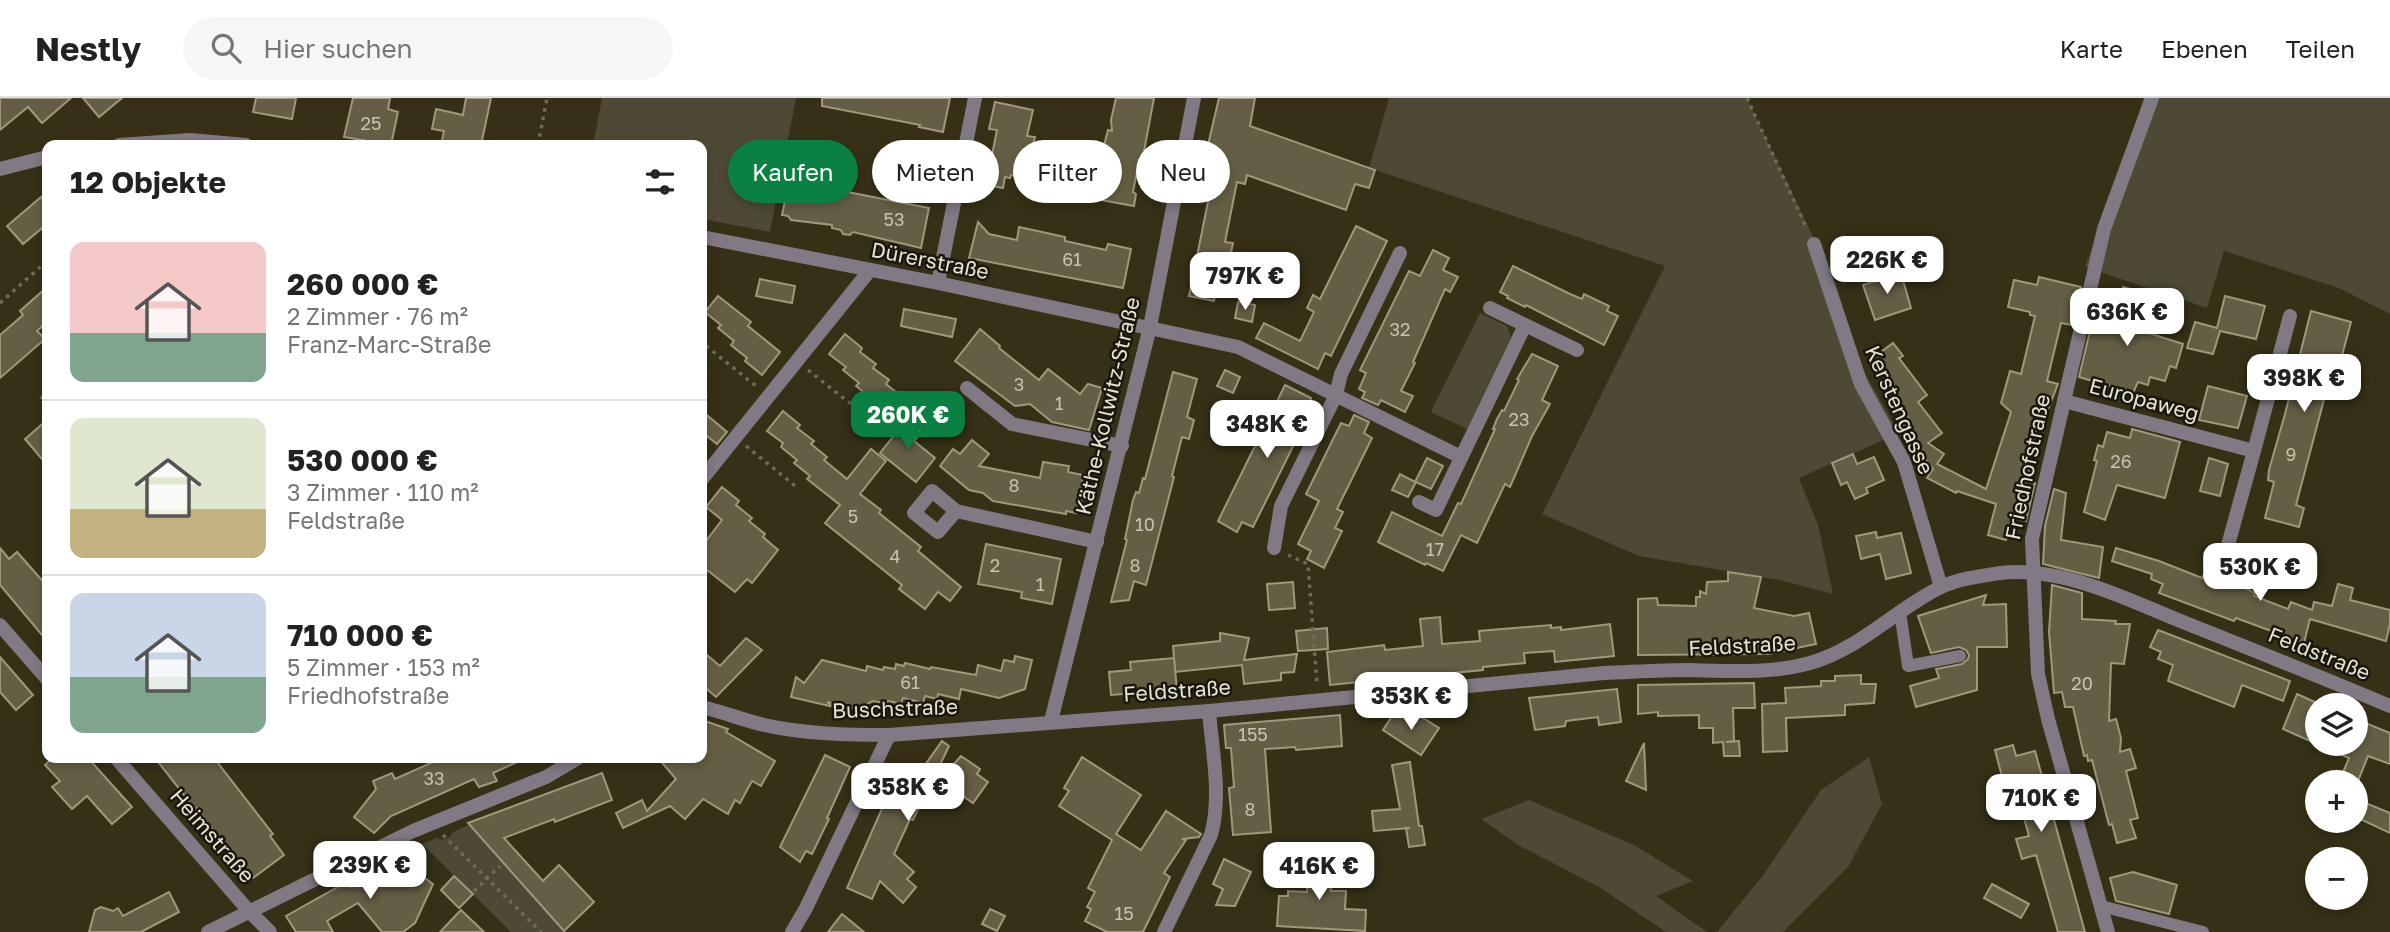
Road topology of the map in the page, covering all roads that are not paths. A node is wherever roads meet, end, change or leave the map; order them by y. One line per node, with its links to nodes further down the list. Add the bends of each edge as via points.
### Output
1 (975, 98): 10 (street)
2 (1194, 98): 14 (street, Käthe-Kollwitz-Straße)
3 (2152, 98): 18 (street, Friedhofstraße, via 2105,229)
4 (42, 158): 5 (street)
5 (0, 169)
6 (707, 238): 9 (street, Dürerstraße)
7 (1814, 244): 29 (street, Kerstengasse, via 1861,384 1904,462)
8 (1400, 253): 17 (street, via 1341,374)
9 (870, 270): 10 (street, Dürerstraße); 22 (street)
10 (938, 283): 14 (street, Dürerstraße)
11 (1490, 308): 13 (street)
12 (2290, 316): 20 (street)
13 (1525, 325): 15 (street); 21 (street)
14 (1150, 327): 17 (street, Dürerstraße, via 1238,346); 19 (street, Käthe-Kollwitz-Straße)
15 (1577, 350)
16 (967, 388): 19 (street, via 1012,424)
17 (1336, 395): 21 (street, Dürerstraße); 27 (street, via 1281,506)
18 (2064, 401): 20 (street, Europaweg); 28 (street, Friedhofstraße, via 2032,539)
19 (1122, 446): 25 (street, Käthe-Kollwitz-Straße)
20 (2254, 451): 26 (street)
21 (1461, 457): 23 (street, via 1436,510)
22 (707, 473)
23 (1419, 502)
24 (956, 511): 25 (street)
25 (1097, 542): 37 (street, Käthe-Kollwitz-Straße)
26 (2228, 545)
27 (1273, 548)
28 (2032, 574): 29 (street, Feldstraße, via 2003,573); 34 (street, Feldstraße, via 2075,580); 41 (street, Friedhofstraße, via 2038,674)
29 (1941, 587): 30 (street, Feldstraße)
30 (1900, 612): 32 (lane, via 1908,666); 36 (street, Feldstraße, via 1835,653 1779,669 1604,673)
31 (0, 625): 33 (street)
32 (1960, 656)
33 (42, 673)
34 (2390, 706)
35 (707, 708): 38 (street, Buschstraße, via 796,730)
36 (1209, 711): 37 (street, Feldstraße); 46 (street, via 1215,820)
37 (1051, 721): 38 (street, Buschstraße)
38 (889, 735): 45 (street)
39 (120, 763): 42 (street, Heimstraße)
40 (570, 763): 42 (street)
41 (2101, 906): 47 (street, Friedhofstraße); 48 (lane)
42 (248, 910): 43 (street); 44 (street, Heimstraße)
43 (208, 932)
44 (270, 932)
45 (792, 932)
46 (1164, 932)
47 (2108, 932)
48 (2203, 932)

